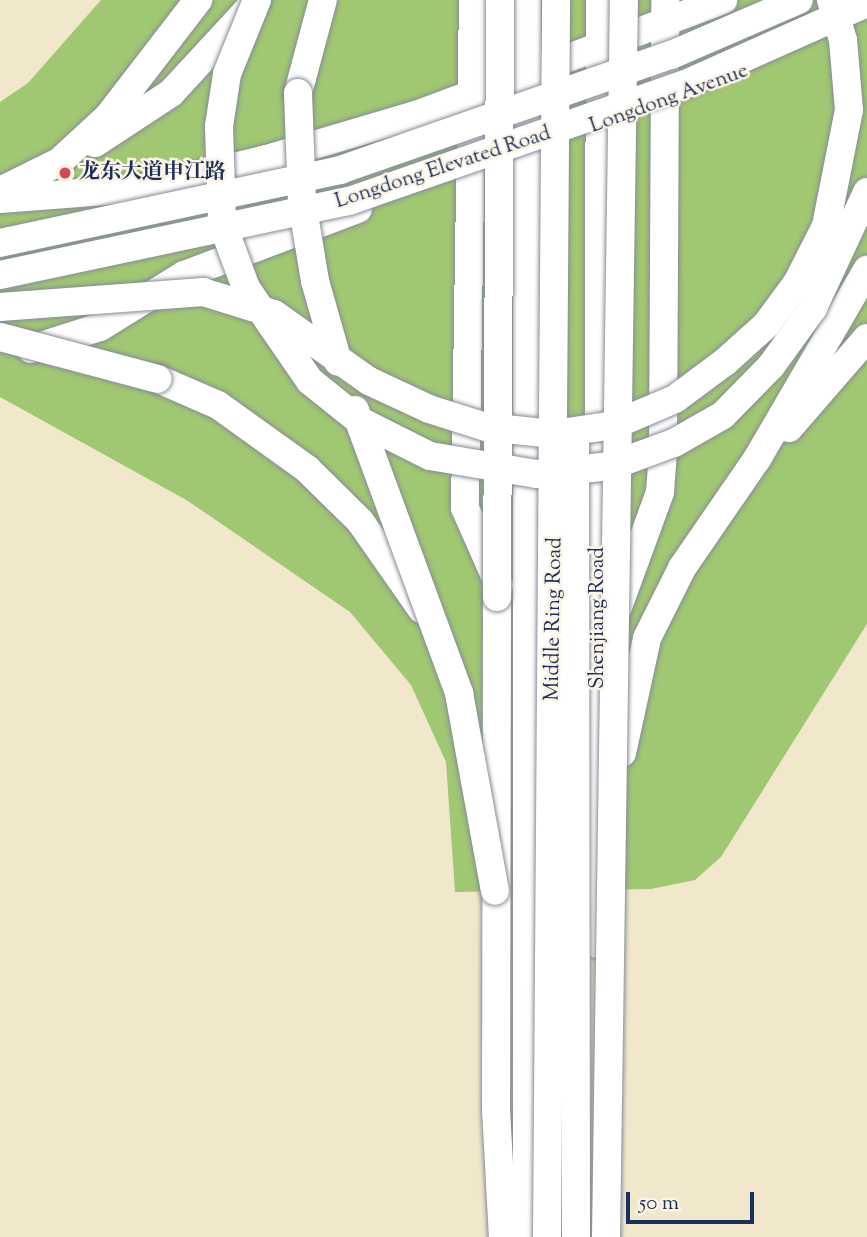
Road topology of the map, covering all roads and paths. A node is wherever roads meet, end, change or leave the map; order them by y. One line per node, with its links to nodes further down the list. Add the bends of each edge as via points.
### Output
1 (198, 0): 23 (main road, via 108,117)
2 (257, 0): 23 (main road, via 171,93 117,133); 26 (main road, bridge, via 227,75 219,127 222,223 246,288 310,381 360,421 430,456 536,474 611,466 674,443 723,415 771,366 813,308)
3 (323, 0): 36 (main road, bridge, via 299,93 302,203 314,281 349,394)
4 (473, 0): 19 (main road)
5 (500, 0): 40 (main road, bridge)
6 (527, 0): 18 (main road)
7 (556, 0): 43 (main road, Middle Ring Road, bridge)
8 (575, 0): 44 (main road, Middle Ring Road, bridge)
9 (600, 0): 17 (main road, Shenjiang Road)
10 (624, 0): 39 (main road, bridge)
11 (723, 0): 15 (main road)
12 (799, 0): 28 (main road, Longdong Elevated Road, bridge, via 671,55 340,170)
13 (831, 0): 31 (main road, bridge, via 843,40 849,110 840,174 814,249 766,325 725,362 675,399 614,425 554,434 486,427 429,409 369,381 274,314 202,292)
14 (867, 3): 30 (main road, Longdong Elevated Road, bridge, via 683,85 348,201)
15 (664, 11): 17 (main road); 20 (main road)
16 (867, 18): 20 (main road, Longdong Avenue)
17 (599, 47): 18 (main road); 21 (main road, Shenjiang Road)
18 (527, 74): 19 (main road); 22 (main road)
19 (471, 94): 24 (main road); 27 (main road, via 365,132 146,188)
20 (664, 103): 21 (main road, Longdong Avenue); 37 (main road, via 660,492)
21 (597, 126): 22 (main road, Longdong Avenue); 37 (main road, Shenjiang Road)
22 (526, 151): 24 (main road, Longdong Avenue); 38 (main road)
23 (59, 162): 25 (main road)
24 (470, 171): 34 (main road, Longdong Avenue, via 184,275 100,327 44,349); 38 (main road, via 465,508 517,633)
25 (0, 191)
26 (867, 192)
27 (0, 199)
28 (0, 243)
29 (867, 270): 35 (main road)
30 (0, 275)
31 (0, 307)
32 (0, 337): 36 (main road, bridge, via 158,379 218,405 266,438 360,521)
33 (867, 338): 35 (main road, via 835,381)
34 (0, 349)
35 (757, 459): 39 (main road, via 682,568 647,638)
36 (442, 643): 40 (main road, bridge, via 472,746)
37 (598, 656): 45 (main road, Shenjiang Road)
38 (529, 711): 42 (main road)
39 (617, 788): 46 (main road, bridge)
40 (495, 891): 41 (main road)
41 (503, 1237)
42 (527, 1237)
43 (547, 1237)
44 (576, 1237)
45 (597, 1237)
46 (606, 1237)

